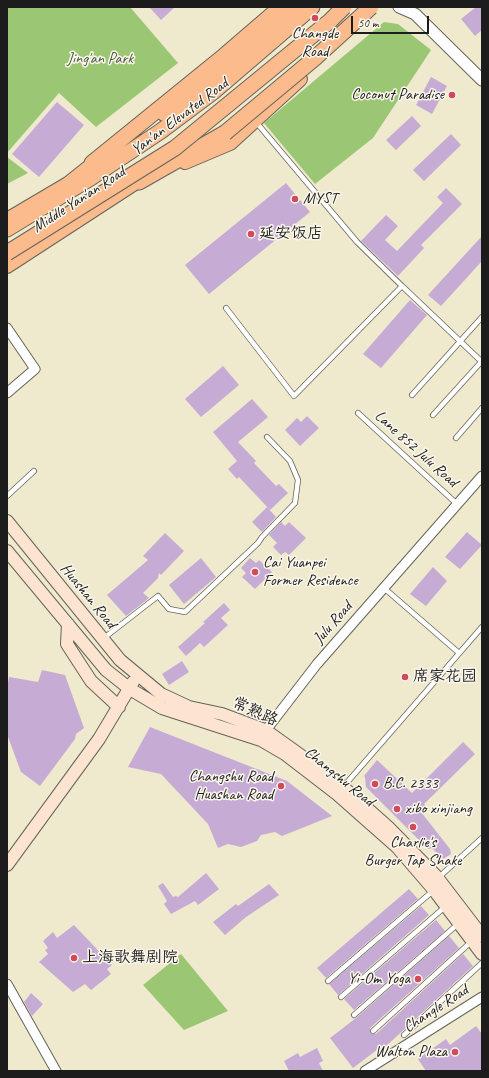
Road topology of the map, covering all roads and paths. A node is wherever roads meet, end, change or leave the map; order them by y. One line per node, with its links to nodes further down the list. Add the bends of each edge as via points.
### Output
1 (275, 7): 13 (main road, via 178,90 120,131)
2 (281, 7): 13 (highway)
3 (295, 7): 13 (main road, Middle Yan'an Road, via 166,113)
4 (312, 7): 16 (highway, Yan'an Elevated Road, via 219,87 161,131)
5 (344, 7): 17 (highway, Yan'an Elevated Road, bridge, via 175,148)
6 (352, 7): 14 (main road, Middle Yan'an Road, via 239,102)
7 (371, 7): 14 (highway, bridge, via 315,58 225,133)
8 (377, 7): 12 (main road)
9 (399, 7): 10 (street, via 416,14)
10 (482, 80)
11 (244, 109): 12 (lane)
12 (254, 121): 14 (main road, via 230,143); 19 (lane, via 357,242)
13 (92, 163): 15 (main road, Middle Yan'an Road, via 68,184)
14 (138, 182): 18 (main road, Middle Yan'an Road)
15 (7, 220)
16 (7, 229)
17 (7, 253)
18 (7, 266)
19 (402, 286): 20 (lane, via 294,396); 23 (lane)
20 (226, 308)
21 (482, 316): 23 (lane)
22 (7, 328): 25 (street, via 35,369)
23 (460, 342): 24 (lane); 26 (lane)
24 (482, 361): 29 (lane)
25 (7, 393)
26 (412, 395)
27 (482, 408): 31 (lane)
28 (358, 413): 35 (lane, Lane 852 Julu Road)
29 (433, 415)
30 (267, 437): 41 (lane, via 290,461 298,480 295,503 258,543 185,612 169,609 158,596)
31 (456, 438)
32 (34, 471): 34 (lane)
33 (482, 476): 35 (street, Julu Road)
34 (7, 496)
35 (457, 504): 38 (street, Julu Road)
36 (7, 521): 41 (main road, Huashan Road)
37 (7, 551): 39 (main road, Huashan Road)
38 (384, 588): 42 (lane); 46 (street, Julu Road, via 317,664)
39 (68, 624): 44 (main road, Huashan Road, via 106,670); 45 (main road, via 67,644 92,681)
40 (482, 627): 42 (lane)
41 (103, 639): 43 (main road, Huashan Road, via 120,660)
42 (459, 654): 48 (lane)
43 (137, 673): 44 (main road); 46 (main road, 常熟路, via 161,694 189,707 222,714)
44 (130, 689): 45 (main road); 46 (main road, Changshu Road, via 162,708); 47 (main road, 常熟路, via 135,700 161,715 256,747 289,763)
45 (119, 706): 50 (main road, via 99,739)
46 (263, 735): 47 (main road, Changshu Road); 48 (main road, 常熟路)
47 (295, 761): 48 (main road, Changshu Road)
48 (340, 791): 51 (main road, 常熟路, via 388,827); 52 (main road, Changshu Road, via 397,847)
49 (482, 838): 51 (lane)
50 (7, 865)
51 (438, 878): 55 (main road, 常熟路)
52 (434, 890): 53 (main road, Changshu Road); 58 (lane)
53 (446, 906): 54 (main road, Changshu Road); 60 (lane)
54 (459, 923): 55 (main road, Changshu Road); 62 (lane)
55 (477, 938): 56 (main road, Changshu Road); 63 (lane)
56 (482, 954)
57 (482, 963): 64 (lane)
58 (328, 981)
59 (7, 984): 66 (street)
60 (341, 997)
61 (482, 997): 65 (street, Changle Road)
62 (354, 1015)
63 (373, 1031)
64 (404, 1035)
65 (369, 1070)
66 (56, 1071)

